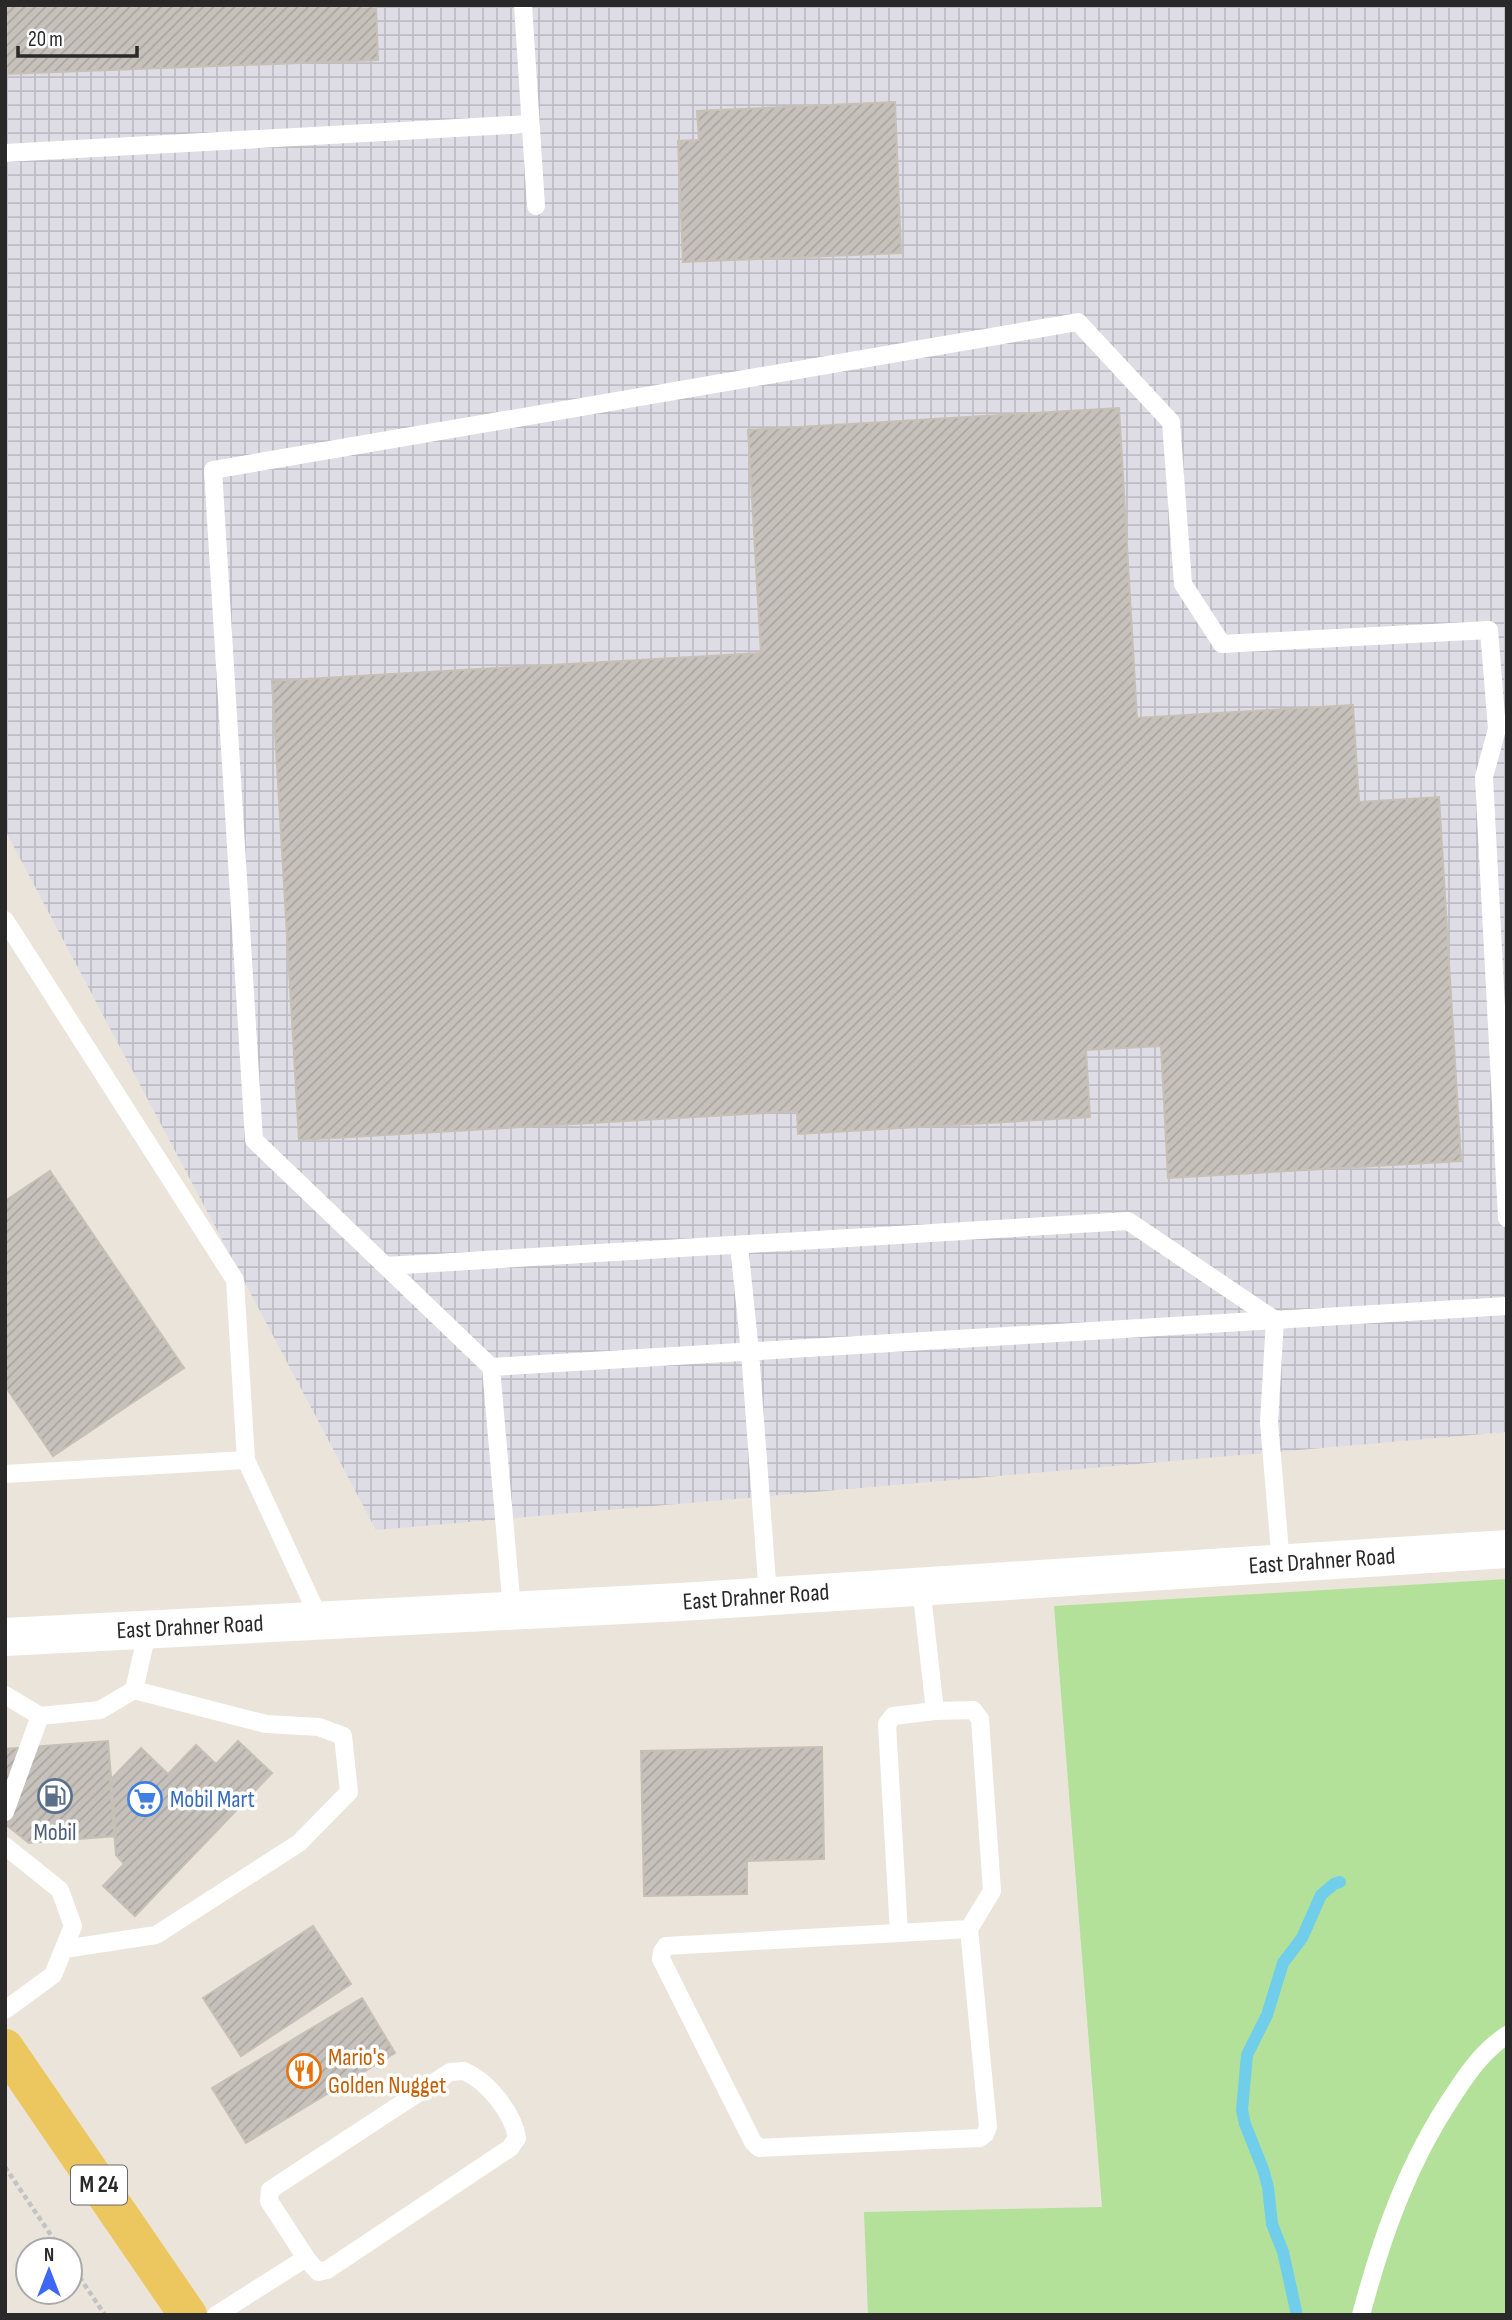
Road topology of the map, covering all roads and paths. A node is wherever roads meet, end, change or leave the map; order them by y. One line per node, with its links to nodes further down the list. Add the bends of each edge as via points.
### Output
1 (523, 5): 2 (lane)
2 (530, 124): 3 (lane); 4 (lane)
3 (5, 153)
4 (536, 206)
5 (5, 920): 13 (lane, via 235,1280)
6 (1507, 1218): 8 (lane, via 1484,778 1497,729 1489,630 1222,644 1183,584 1171,422 1078,322 213,470 254,1140)
7 (739, 1244): 8 (lane); 10 (lane, via 1128,1221); 11 (lane)
8 (386, 1266): 12 (lane)
9 (1507, 1306): 10 (lane)
10 (1275, 1320): 11 (lane); 16 (lane, via 1269,1422)
11 (750, 1352): 12 (lane); 18 (lane)
12 (491, 1367): 19 (lane)
13 (246, 1460): 14 (lane); 20 (lane)
14 (5, 1474)
15 (1507, 1549): 16 (street, East Drahner Road)
16 (1280, 1564): 17 (street, East Drahner Road)
17 (920, 1586): 18 (street, East Drahner Road); 25 (lane)
18 (768, 1596): 19 (street, East Drahner Road)
19 (512, 1610): 20 (street, East Drahner Road)
20 (320, 1620): 21 (street, East Drahner Road)
21 (148, 1629): 22 (street, East Drahner Road); 23 (lane)
22 (5, 1637)
23 (134, 1690): 26 (lane, via 100,1710); 31 (lane, via 265,1724 319,1727 343,1736 349,1792 299,1843 156,1936)
24 (5, 1695): 26 (lane)
25 (935, 1711): 29 (lane, via 973,1710 980,1719 992,1891); 30 (lane, via 893,1716 887,1724)
26 (40, 1716): 27 (lane)
27 (5, 1812)
28 (5, 1846): 31 (lane, via 60,1890 73,1926)
29 (969, 1929): 30 (lane); 30 (lane, via 988,2127 985,2134 980,2138 759,2148 661,1959 662,1952 666,1946)
30 (899, 1933)
31 (64, 1949): 32 (lane, via 53,1975)
32 (5, 2010)
33 (1507, 2035): 42 (lane, via 1470,2069 1411,2168)
34 (5, 2048): 40 (main road, M 24)
35 (5, 2168): 36 (path)
36 (51, 2236)
37 (306, 2258): 37 (lane, via 318,2272 327,2270 510,2148 517,2137 515,2124 485,2083 464,2071 450,2072 270,2190 270,2201); 41 (lane)
38 (84, 2284): 39 (path)
39 (105, 2315)
40 (188, 2315)
41 (216, 2315)
42 (1361, 2315)

